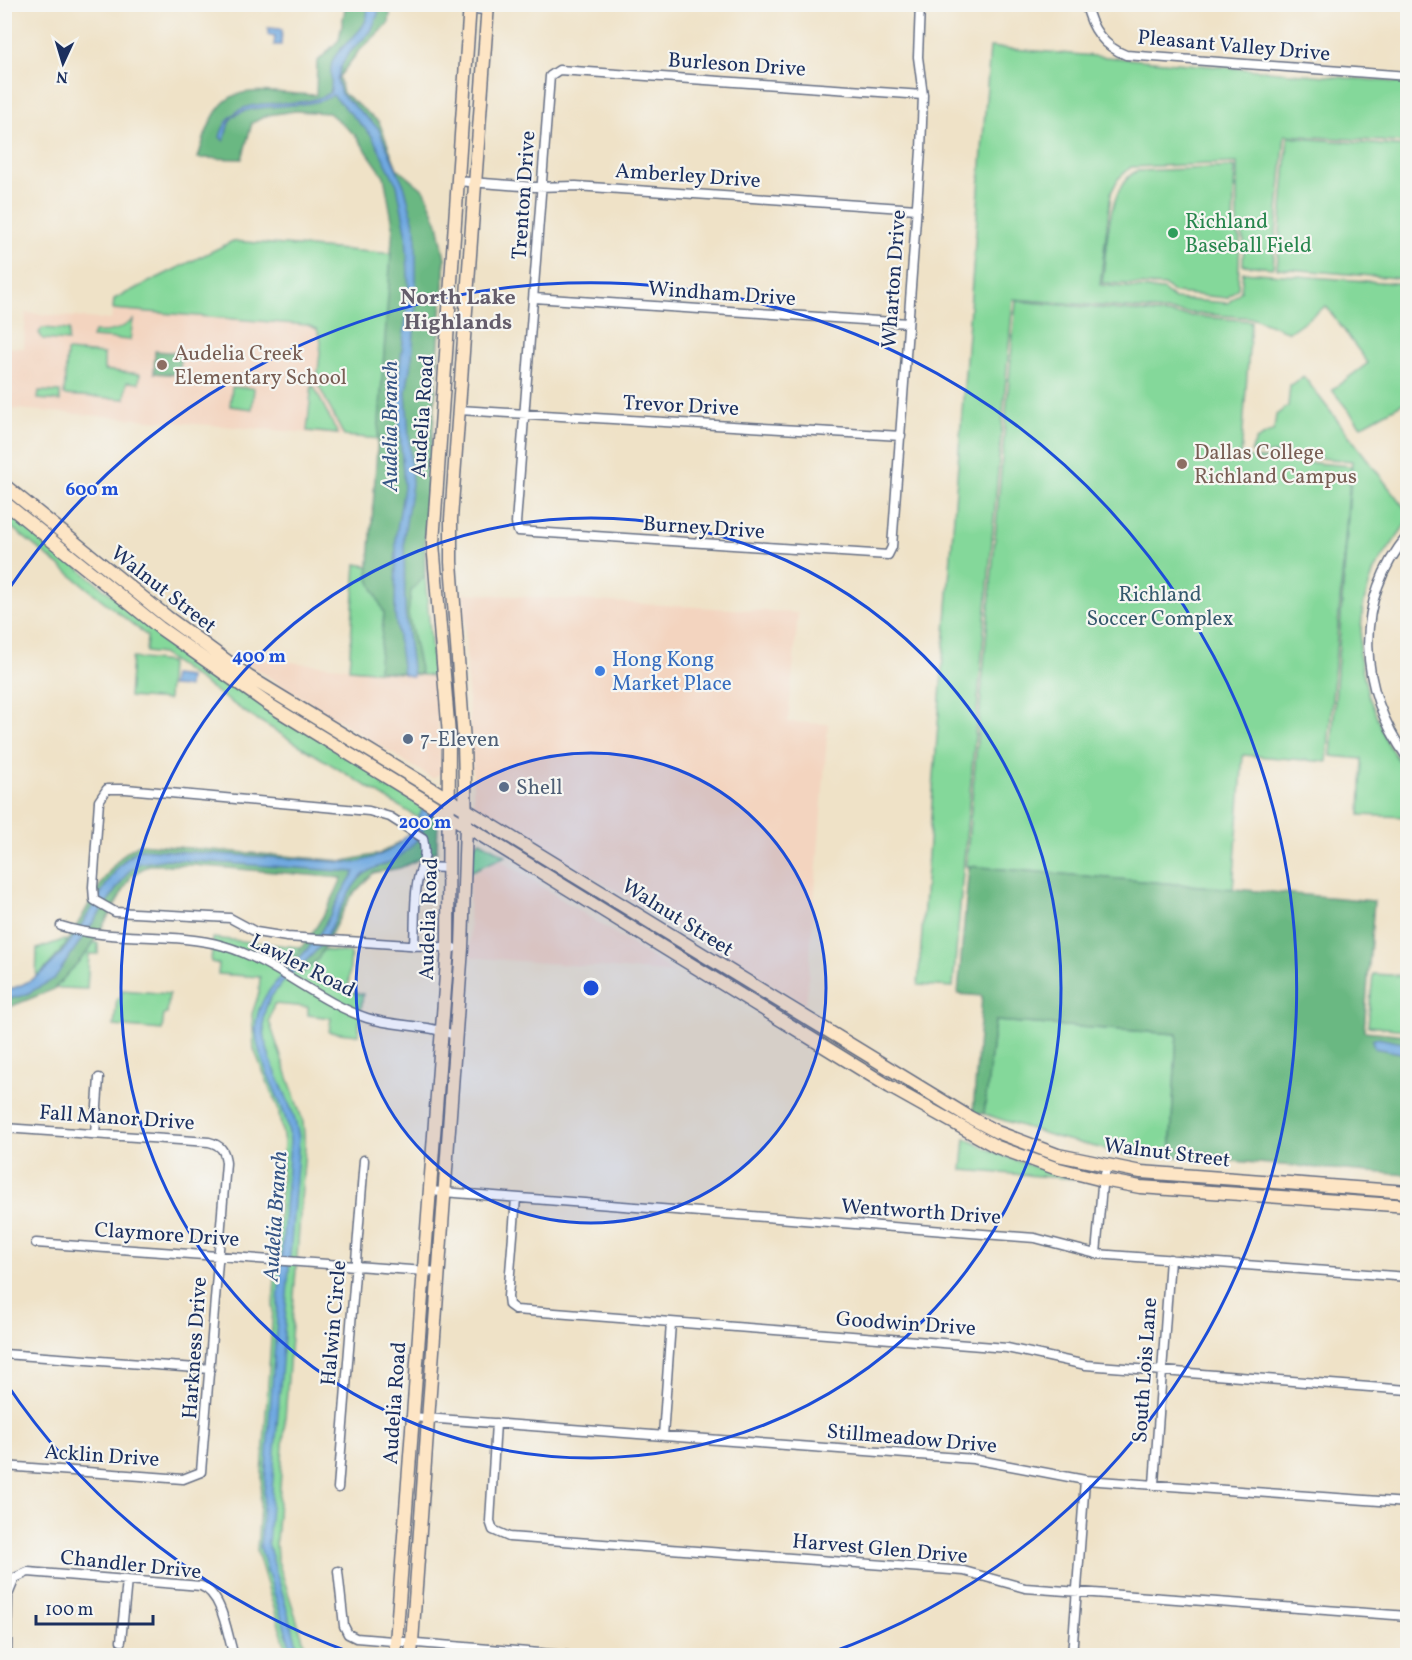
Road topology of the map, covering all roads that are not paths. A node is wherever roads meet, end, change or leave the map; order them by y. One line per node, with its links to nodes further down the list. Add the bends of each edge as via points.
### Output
1 (409, 4): 4 (street)
2 (920, 4): 8 (street, Wharton Drive, via 918,57)
3 (1086, 4): 7 (street, Pleasant Valley Drive, via 1100,39 1126,55)
4 (470, 7): 5 (street); 9 (main road, Audelia Road)
5 (487, 7): 10 (main road, Audelia Road)
6 (550, 76): 8 (street, Burleson Drive, via 559,70); 11 (street, Trenton Drive)
7 (1407, 76)
8 (924, 95): 12 (street, Wharton Drive)
9 (457, 181): 10 (street, Amberley Drive); 13 (main road, Audelia Road)
10 (475, 182): 11 (street, Amberley Drive); 14 (main road, Audelia Road)
11 (542, 186): 12 (street, Amberley Drive); 17 (street, Trenton Drive)
12 (917, 208): 18 (street, Wharton Drive)
13 (453, 239): 14 (main road); 15 (main road, Audelia Road)
14 (471, 240): 16 (main road, Audelia Road)
15 (453, 253): 16 (main road); 19 (main road, Audelia Road)
16 (470, 253): 20 (main road, Audelia Road)
17 (534, 298): 18 (street, Windham Drive); 21 (street, Trenton Drive)
18 (908, 323): 22 (street, Wharton Drive)
19 (442, 409): 20 (main road); 28 (main road, Audelia Road, via 433,543)
20 (459, 410): 21 (street, Trevor Drive); 29 (main road, Audelia Road, via 451,519)
21 (524, 414): 22 (street, Trevor Drive); 25 (street, Trenton Drive)
22 (901, 436): 27 (street, Wharton Drive, via 892,547)
23 (4, 485): 31 (main road, Walnut Street, via 239,670)
24 (4, 502): 33 (main road, Walnut Street, via 204,660 268,704)
25 (518, 531): 27 (street, Burney Drive)
26 (1407, 535): 30 (street, via 1377,586 1367,635 1369,662 1381,706)
27 (888, 555)
28 (438, 600): 29 (main road); 31 (main road, Audelia Road)
29 (453, 600): 32 (main road, Audelia Road)
30 (1407, 759)
31 (450, 802): 32 (main road, Walnut Street); 33 (main road, Audelia Road)
32 (466, 811): 34 (main road, Audelia Road); 38 (main road, Walnut Street)
33 (450, 815): 34 (main road, Walnut Street); 36 (main road, Audelia Road)
34 (466, 825): 41 (main road, Audelia Road); 42 (main road, Walnut Street)
35 (423, 867): 36 (street); 39 (street, via 417,882); 39 (street, via 426,850 421,836 390,817 369,811 106,789 99,801 94,900 101,906 113,911 230,918 256,932 305,939)
36 (449, 868): 40 (main road, Audelia Road)
37 (61, 926): 45 (street, Lawler Road, via 88,933 204,942 248,955 365,1017)
38 (680, 941): 42 (main road); 43 (main road, Walnut Street)
39 (412, 946): 40 (street)
40 (448, 948): 41 (street); 45 (main road, Audelia Road)
41 (462, 948): 46 (main road, Audelia Road)
42 (672, 952): 44 (main road, Walnut Street)
43 (794, 1011): 44 (main road); 49 (main road, Walnut Street)
44 (786, 1022): 48 (main road, Walnut Street)
45 (444, 1030): 46 (street, Lawler Road); 56 (main road, Audelia Road)
46 (456, 1036): 57 (main road, Audelia Road)
47 (99, 1078): 51 (street)
48 (890, 1087): 49 (main road, via 908,1090 932,1102); 55 (main road, Walnut Street, via 998,1147)
49 (937, 1099): 54 (main road, Walnut Street, via 1015,1139 1058,1155)
50 (4, 1128): 51 (street, Fall Manor Drive)
51 (95, 1134): 52 (street, Fall Manor Drive, via 209,1142)
52 (223, 1150): 63 (street, Harkness Drive, via 226,1163)
53 (364, 1160): 65 (street, Halwin Circle)
54 (1107, 1166): 55 (street); 58 (main road, Walnut Street, via 1141,1172)
55 (1103, 1180): 60 (main road, Walnut Street); 62 (street)
56 (430, 1191): 57 (street, Wentworth Drive); 66 (main road, Audelia Road)
57 (445, 1192): 59 (street, Wentworth Drive); 67 (main road, Audelia Road)
58 (1407, 1192)
59 (516, 1198): 62 (street, Wentworth Drive, via 1035,1238); 69 (street, Goodwin Drive, via 508,1297 516,1310)
60 (1407, 1206)
61 (36, 1243): 63 (street, Claymore Drive)
62 (1096, 1254): 64 (street, Wentworth Drive)
63 (219, 1256): 65 (street, Claymore Drive); 71 (street, Harkness Drive)
64 (1170, 1259): 68 (street, Wentworth Drive); 72 (street, South Lois Lane)
65 (356, 1266): 66 (street, Claymore Drive); 82 (street, Halwin Circle)
66 (423, 1271): 67 (street, Claymore Drive); 74 (main road, Audelia Road)
67 (439, 1272): 75 (main road, Audelia Road)
68 (1407, 1277)
69 (671, 1323): 72 (street, Goodwin Drive, via 1007,1348 1086,1365); 77 (street)
70 (4, 1354): 71 (street)
71 (210, 1369): 79 (street, Harkness Drive, via 203,1467)
72 (1162, 1371): 73 (street, Goodwin Drive); 81 (street, South Lois Lane)
73 (1407, 1390)
74 (412, 1417): 75 (street, Stillmeadow Drive); 89 (main road, Audelia Road)
75 (428, 1418): 76 (street, Stillmeadow Drive); 90 (main road, Audelia Road)
76 (496, 1423): 77 (street, Stillmeadow Drive); 86 (street, Harvest Glen Drive, via 490,1521 500,1535 964,1571 1011,1585)
77 (663, 1436): 80 (street, Stillmeadow Drive, via 973,1459)
78 (4, 1466): 79 (street, Acklin Drive, via 183,1479)
79 (197, 1476)
80 (1084, 1480): 81 (street, Stillmeadow Drive); 86 (street)
81 (1154, 1484): 83 (street, Stillmeadow Drive)
82 (338, 1488)
83 (1407, 1503)
84 (338, 1570): 89 (street, via 348,1634)
85 (127, 1580): 88 (street); 92 (street, Chandler Drive, via 28,1572 15,1578 8,1595); 93 (street, Chandler Drive, via 209,1589 216,1599)
86 (1076, 1592): 87 (street, Harvest Glen Drive); 96 (street)
87 (1407, 1616)
88 (121, 1641)
89 (396, 1642): 90 (street); 94 (main road, Audelia Road)
90 (411, 1649): 91 (street)
91 (479, 1652): 95 (street)
92 (7, 1656)
93 (234, 1656)
94 (394, 1656)
95 (576, 1656)
96 (1072, 1656)

